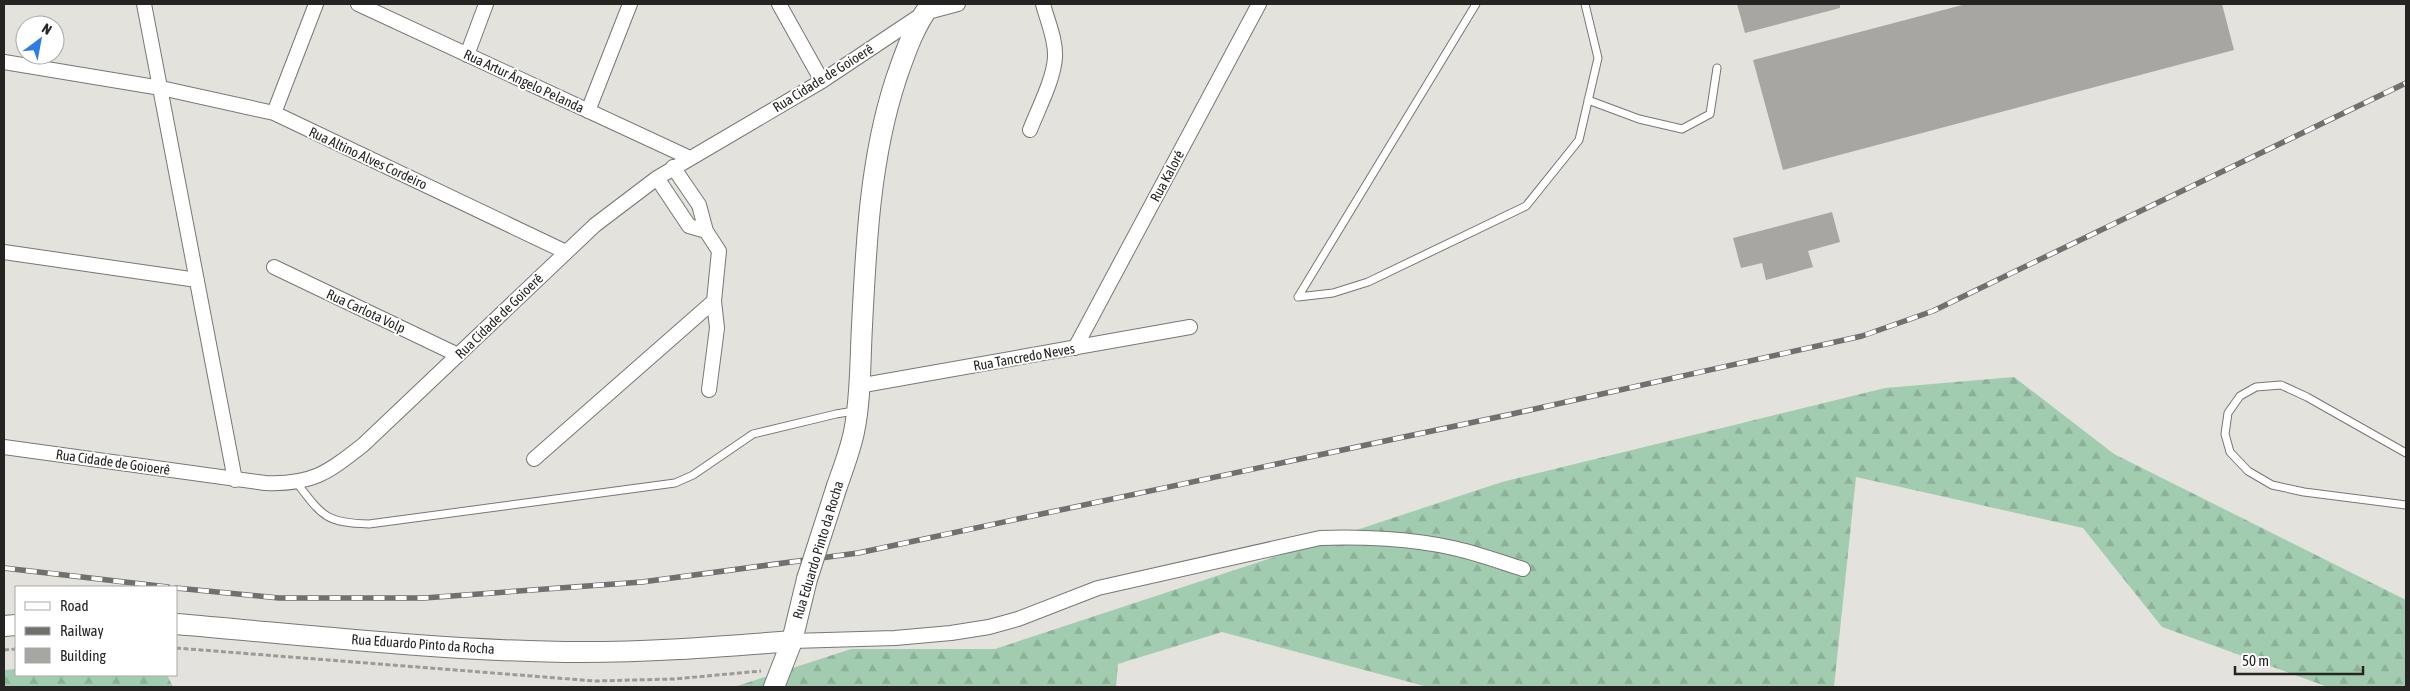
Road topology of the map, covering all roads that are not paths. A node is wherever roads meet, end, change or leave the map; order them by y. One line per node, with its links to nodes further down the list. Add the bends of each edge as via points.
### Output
1 (144, 4): 17 (street)
2 (316, 4): 20 (street)
3 (358, 4): 13 (street, Rua Artur Ângelo Pelanda)
4 (486, 4): 13 (street)
5 (630, 4): 19 (street)
6 (779, 4): 16 (street)
7 (958, 4): 12 (street, Rua Cidade de Goioerê)
8 (1043, 4): 21 (street, via 1055,57)
9 (1259, 4): 32 (street, Rua Kaloré)
10 (1476, 4): 18 (lane, via 1298,297 1334,293 1368,282 1526,206 1579,140)
11 (1585, 4): 18 (lane, via 1598,58)
12 (927, 8): 16 (street, Rua Cidade de Goioerê); 34 (main road, Rua Eduardo Pinto da Rocha, via 901,66 877,153)
13 (467, 55): 19 (street, Rua Artur Ângelo Pelanda)
14 (4, 62): 17 (street, Rua Altino Alves Cordeiro)
15 (1717, 68): 18 (lane, via 1710,114 1682,129 1638,119)
16 (822, 81): 22 (street, Rua Cidade de Goioerê)
17 (161, 88): 20 (street, Rua Altino Alves Cordeiro); 29 (street)
18 (1588, 100)
19 (588, 110): 22 (street, Rua Artur Ângelo Pelanda)
20 (274, 113): 27 (street, Rua Altino Alves Cordeiro)
21 (1030, 130)
22 (690, 158): 23 (street, Rua Cidade de Goioerê)
23 (673, 167): 24 (street, Rua Cidade de Goioerê); 25 (street, via 699,205)
24 (656, 178): 25 (street, via 689,226); 27 (street, Rua Cidade de Goioerê, via 615,208)
25 (706, 231): 30 (street, via 718,251)
26 (4, 252): 29 (street)
27 (566, 252): 33 (street, Rua Cidade de Goioerê)
28 (274, 267): 33 (street, Rua Carlota Volp)
29 (197, 280): 40 (street)
30 (714, 301): 35 (street, via 717,328); 39 (street)
31 (1190, 328): 32 (street, Rua Tancredo Neves)
32 (1075, 348): 34 (street, Rua Tancredo Neves)
33 (458, 355): 41 (street, Rua Cidade de Goioerê, via 364,446 325,473)
34 (858, 386): 36 (main road, Rua Eduardo Pinto da Rocha)
35 (709, 390)
36 (857, 411): 41 (lane, via 753,434 675,483 369,524 328,518); 45 (main road, Rua Eduardo Pinto da Rocha, bridge, via 854,432 807,579)
37 (4, 447): 40 (street, Rua Cidade de Goioerê)
38 (2406, 454): 42 (lane, via 2281,386 2256,387 2240,396 2228,413 2225,434 2230,452 2248,471 2272,485)
39 (534, 459)
40 (235, 480): 41 (street, Rua Cidade de Goioerê, via 265,484)
41 (297, 483)
42 (2406, 504)
43 (1523, 569): 45 (street, via 1435,545 1346,536 1320,538 1098,588 989,627 904,637)
44 (178, 624): 45 (main road, Rua Eduardo Pinto da Rocha, via 555,652 646,651)
45 (792, 641): 46 (main road)
46 (774, 687)

